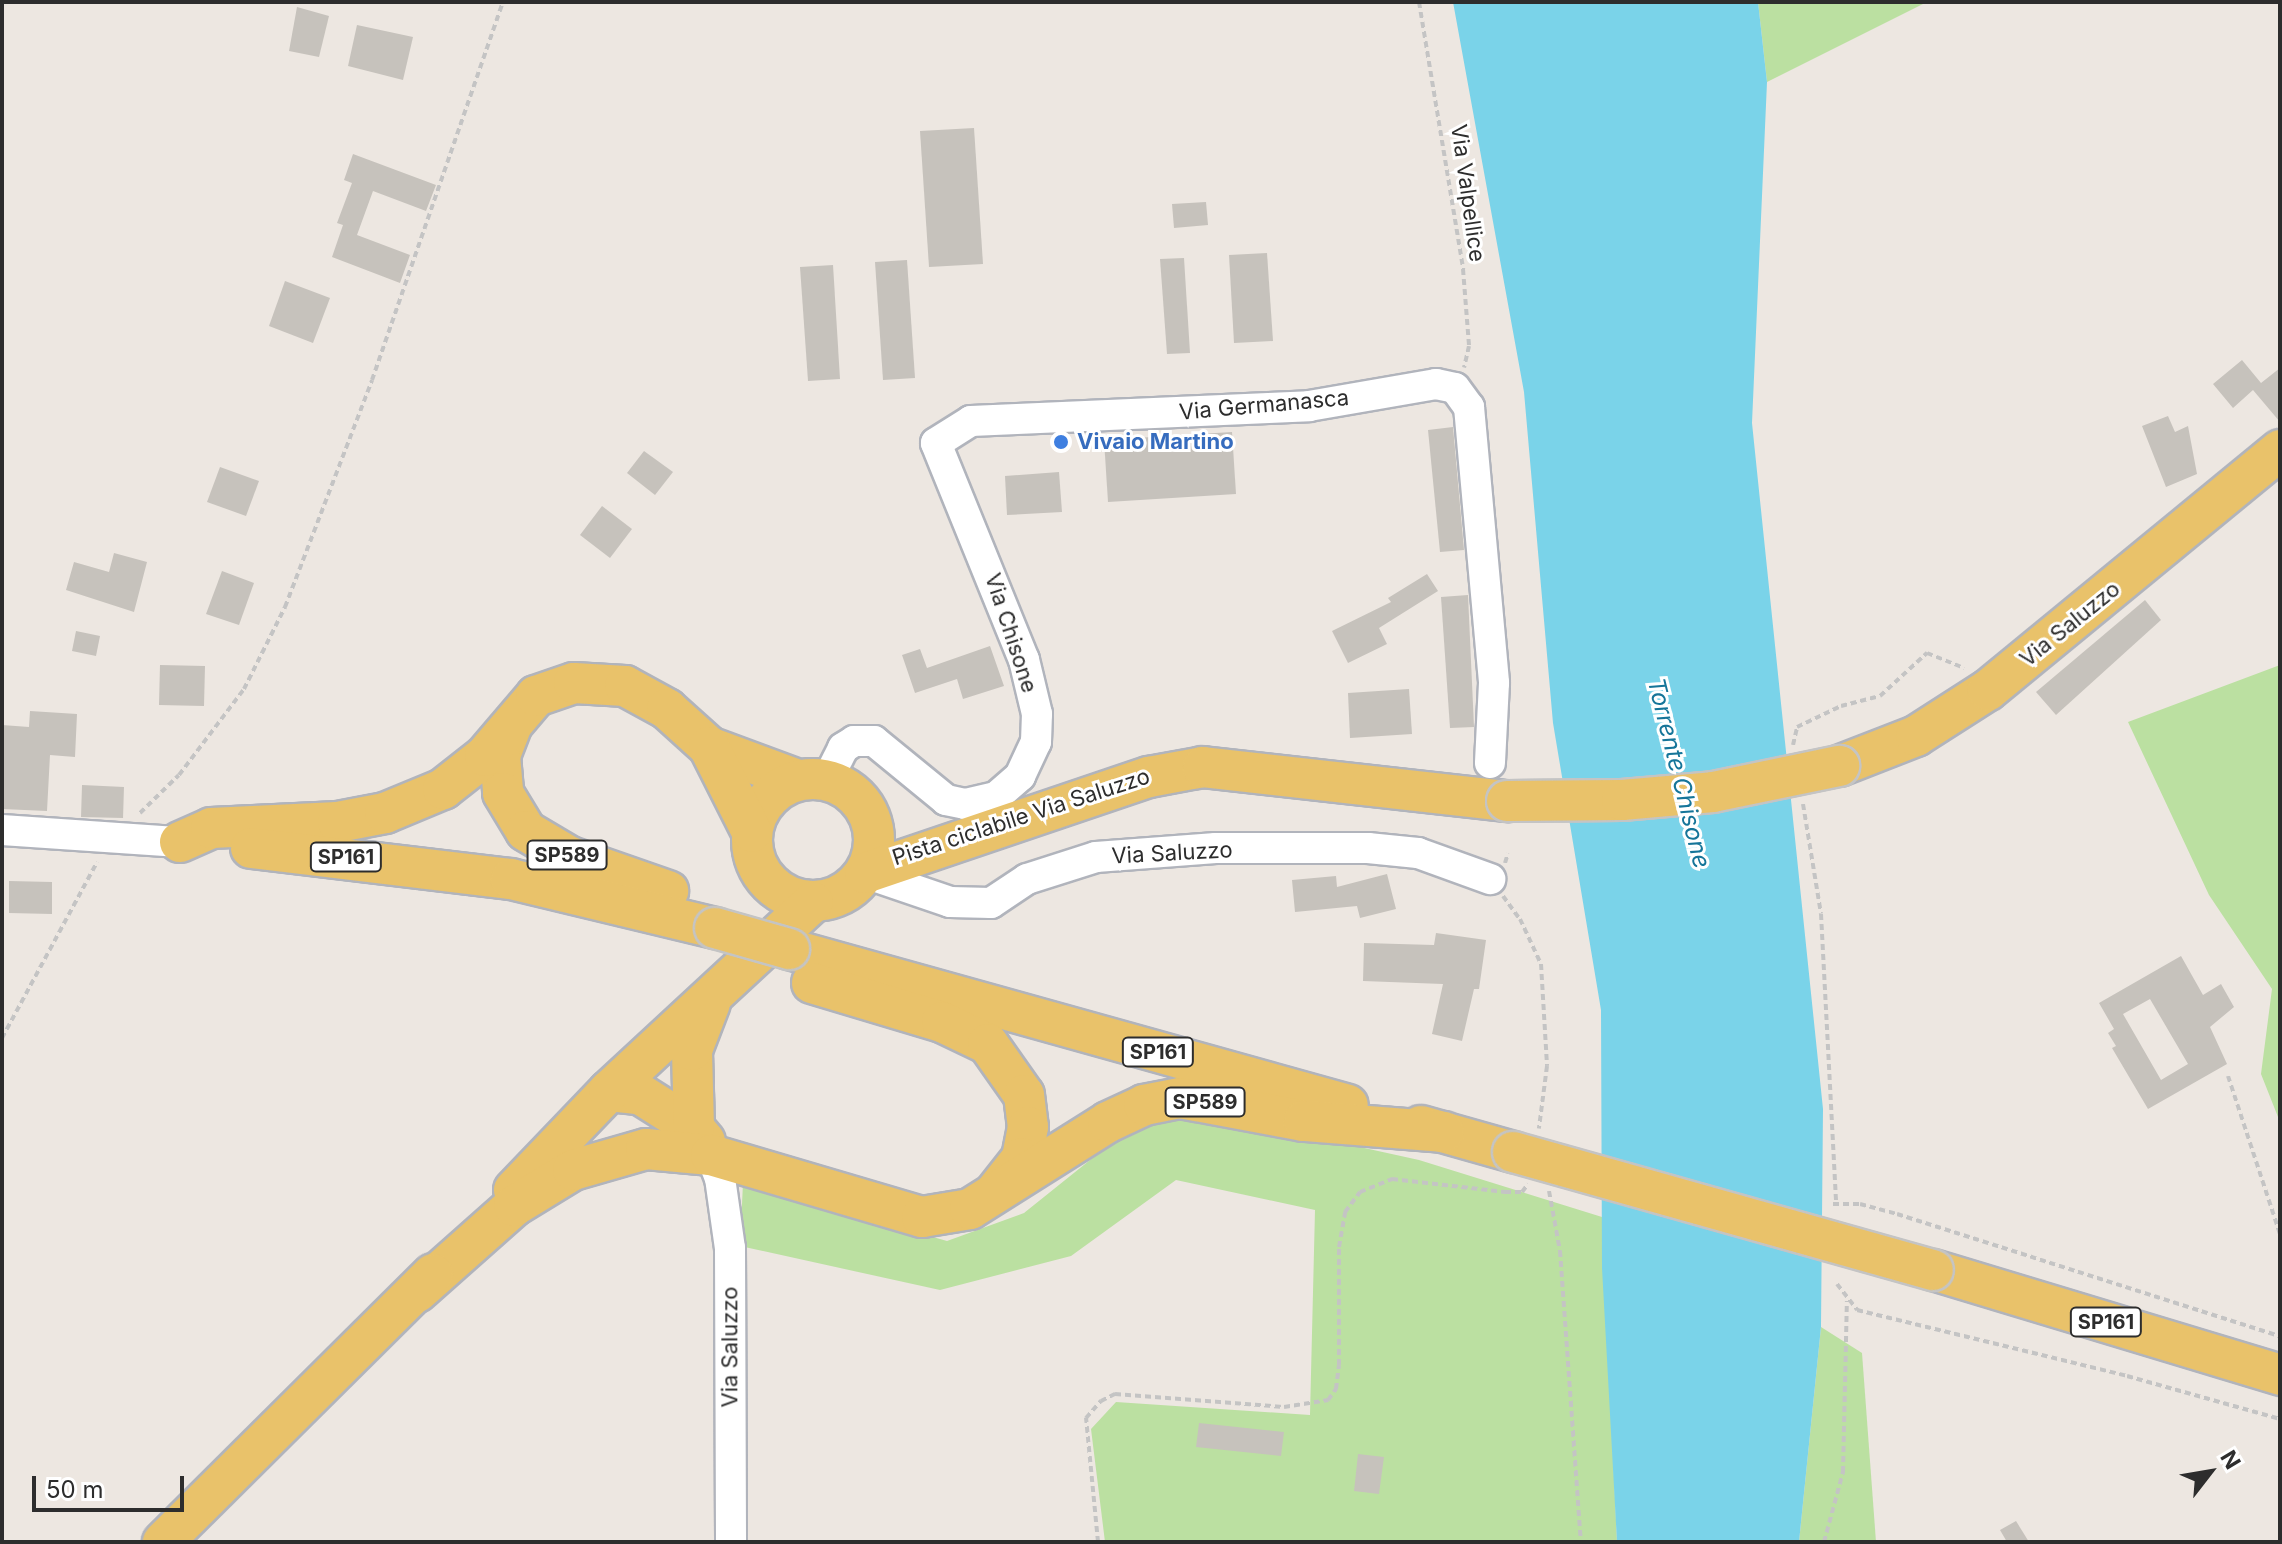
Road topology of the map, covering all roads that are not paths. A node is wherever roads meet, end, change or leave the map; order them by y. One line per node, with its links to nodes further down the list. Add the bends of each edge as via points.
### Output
1 (936, 443): 5 (street, Via Germanasca, via 971,421 1309,406 1436,384 1455,388 1469,407 1494,683); 6 (street, Via Chisone, via 1024,660 1037,714 1036,742 1020,776 996,797 965,804 946,800 874,741 854,741)
2 (2280, 450): 10 (main road, Via Saluzzo, bridge, via 1988,690 1916,736 1839,766 1713,792 1622,800 1507,801 1203,767 1149,777)
3 (514, 719): 4 (main road, SP589, via 536,696 574,683 625,686 667,709); 11 (main road, via 485,756 443,789 385,813 338,822 211,828); 15 (main road, SP589, via 500,756 503,793 526,831)
4 (709, 747): 6 (main road, SP589); 9 (main road, SP589)
5 (1490, 763)
6 (812, 780): 7 (main road, SP589, via 844,787); 9 (main road, via 767,799)
7 (869, 814): 10 (main road); 13 (main road, via 874,844)
8 (2, 830): 11 (street, SP161)
9 (752, 832): 12 (main road, SP589)
10 (948, 841): 13 (main road, Via Saluzzo)
11 (180, 842): 15 (main road, SP161, via 511,879)
12 (760, 873): 16 (main road, SP589); 16 (main road, via 783,894)
13 (865, 873): 14 (street, Via Saluzzo, via 950,902 991,903 1027,879 1096,857 1216,848 1368,848 1418,853); 16 (main road, SP589)
14 (1490, 879)
15 (714, 929): 16 (main road, SP161, bridge)
16 (785, 942): 17 (main road, SP589); 19 (main road, SP161, via 873,972); 22 (main road, via 988,1044 1024,1095 1028,1127 1022,1158)
17 (711, 1002): 18 (main road, SP589); 20 (main road, via 692,1050)
18 (609, 1091): 20 (main road, via 640,1094); 21 (main road, via 627,1133); 23 (main road, SP589)
19 (1444, 1132): 22 (main road, SP589, via 1304,1121 1180,1098 1144,1105 1108,1122); 24 (main road, SP161, bridge)
20 (703, 1141): 21 (main road, SP589); 22 (main road, SP589, via 922,1217 970,1209); 26 (street, Via Saluzzo, via 720,1178 730,1248)
21 (646, 1149): 23 (main road, SP589, via 573,1170 514,1206)
22 (992, 1198)
23 (417, 1292): 25 (main road, SP589)
24 (2280, 1375)
25 (163, 1542)
26 (731, 1542)

